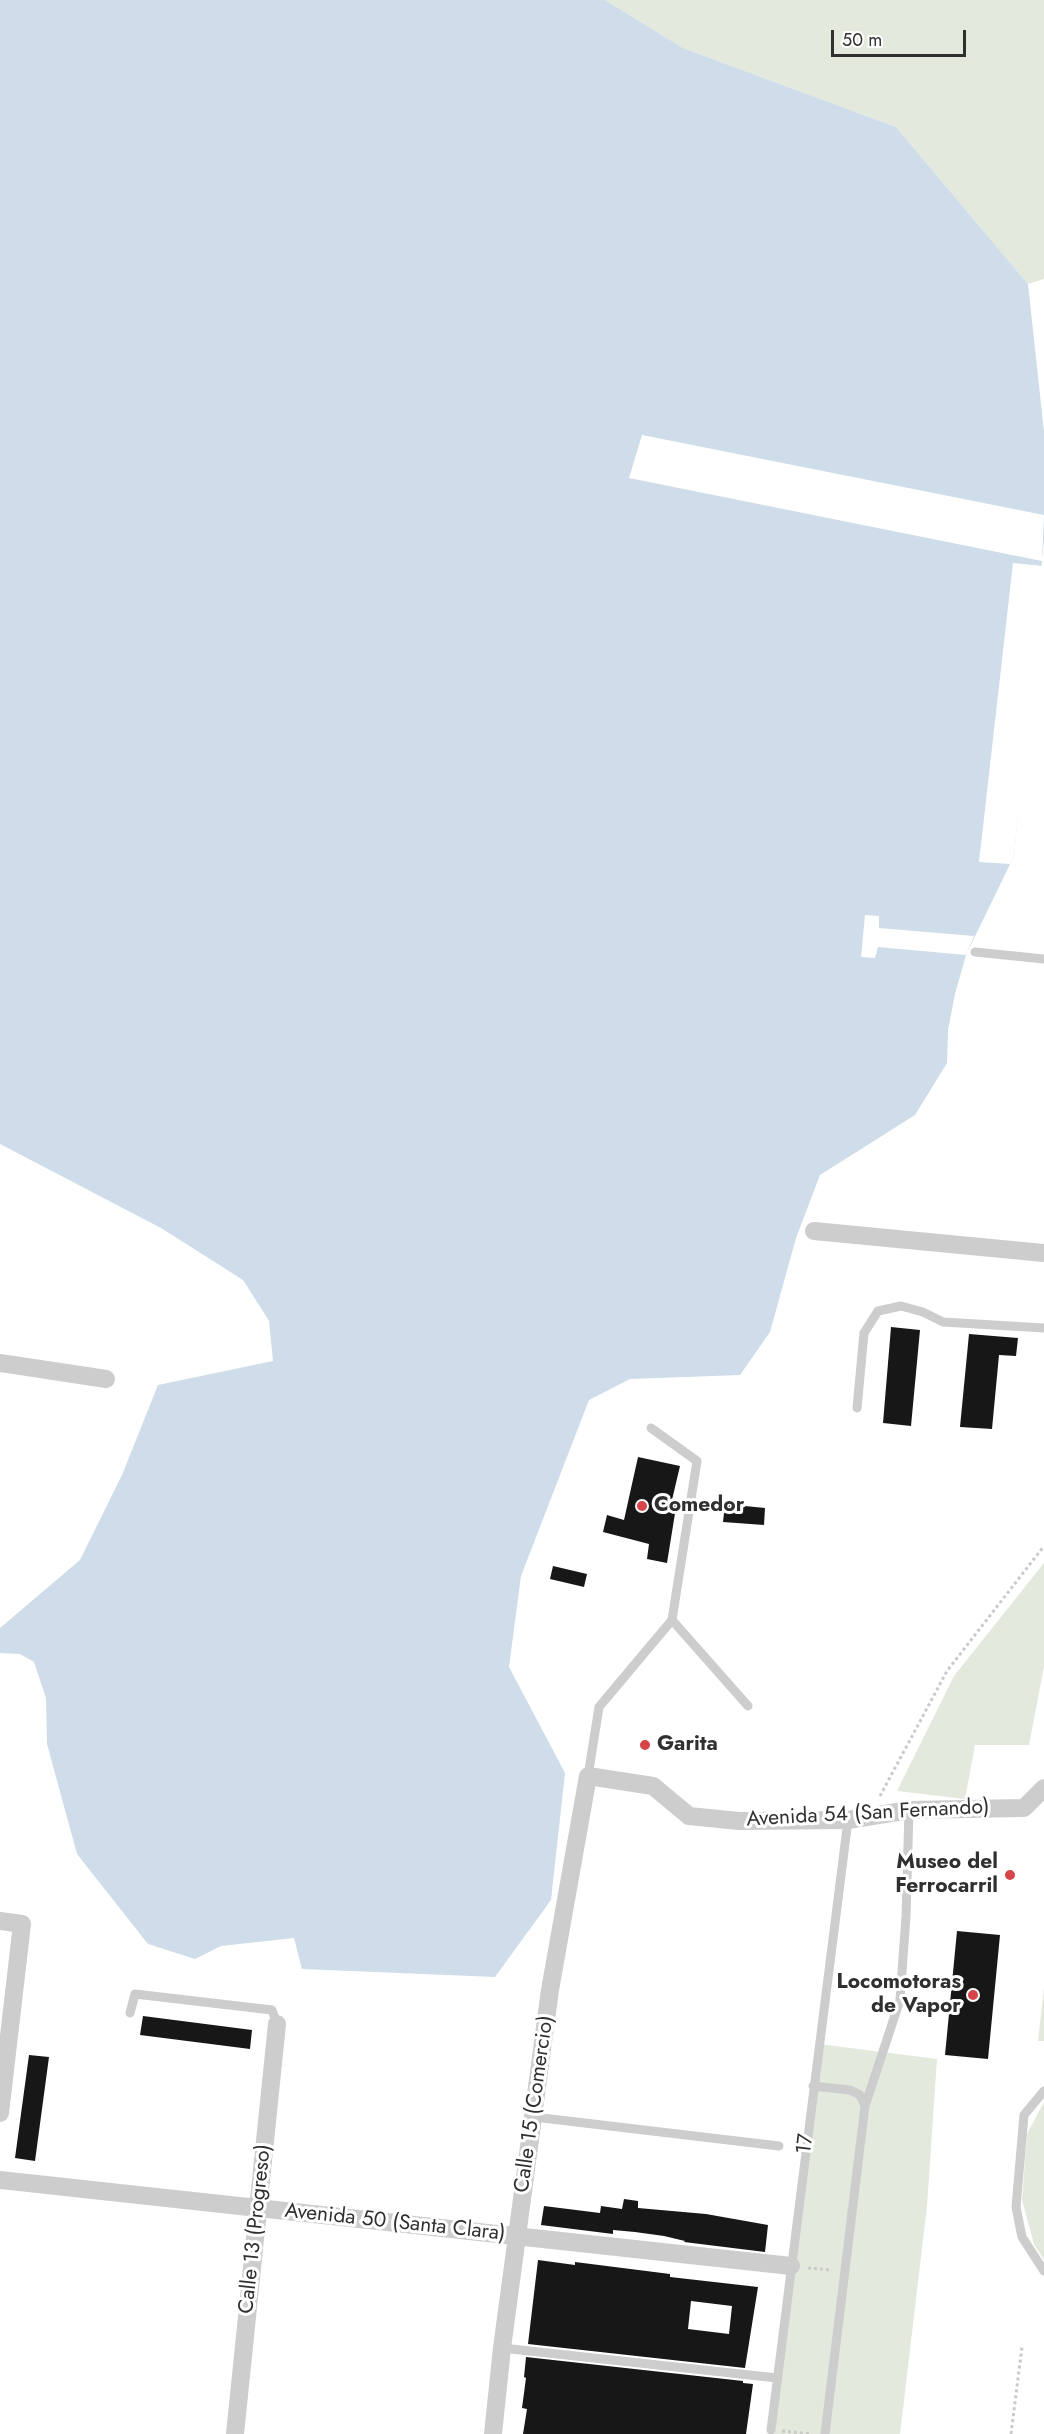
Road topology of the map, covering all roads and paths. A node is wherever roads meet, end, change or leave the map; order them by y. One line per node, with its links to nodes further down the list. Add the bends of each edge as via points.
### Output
1 (975, 952): 2 (lane)
2 (1044, 959)
3 (814, 1231): 4 (street)
4 (1044, 1253)
5 (1044, 1328): 8 (lane, via 944,1322 901,1306 878,1311 864,1333)
6 (0, 1363): 7 (street)
7 (106, 1379)
8 (857, 1408)
9 (651, 1428): 11 (lane, via 697,1461)
10 (1044, 1546): 16 (path, via 947,1671)
11 (672, 1620): 12 (lane); 13 (lane, via 599,1707)
12 (748, 1706)
13 (588, 1776): 17 (street, Avenida 54 (San Fernando), via 653,1786 689,1816 739,1821); 25 (street, Calle 15 (Comercio), via 550,1990)
14 (1044, 1788): 15 (street, Avenida 54 (San Fernando), via 1024,1808)
15 (909, 1810): 16 (street, Avenida 54 (San Fernando)); 23 (lane, via 900,2000)
16 (869, 1816): 17 (street, Avenida 54 (San Fernando))
17 (848, 1820): 21 (lane, 17)
18 (0, 1921): 24 (street, via 22,1924)
19 (130, 2013): 20 (lane, via 135,1994 272,2010)
20 (277, 2024): 28 (street, Calle 13 (Progreso))
21 (813, 2086): 23 (lane, via 850,2090 860,2095); 30 (lane, 17)
22 (1044, 2091): 31 (lane, via 1024,2115 1016,2207 1022,2237)
23 (865, 2106): 32 (lane)
24 (0, 2113)
25 (534, 2116): 26 (lane); 29 (street, Calle 15 (Comercio))
26 (779, 2146)
27 (0, 2180): 28 (street, Avenida 50 (Santa Clara))
28 (259, 2208): 29 (street, Avenida 50 (Santa Clara)); 37 (street, Calle 13 (Progreso))
29 (518, 2236): 30 (street, Avenida 50 (Santa Clara)); 34 (street, Calle 15 (Comercio))
30 (791, 2266): 32 (path); 35 (lane, 17)
31 (1044, 2271)
32 (845, 2272): 40 (lane)
33 (1022, 2347): 41 (path)
34 (502, 2348): 35 (lane); 38 (street, Calle 15 (Comercio))
35 (777, 2378): 36 (lane, 17)
36 (771, 2430): 39 (path)
37 (235, 2434)
38 (494, 2434)
39 (810, 2434)
40 (825, 2434)
41 (1011, 2434)

